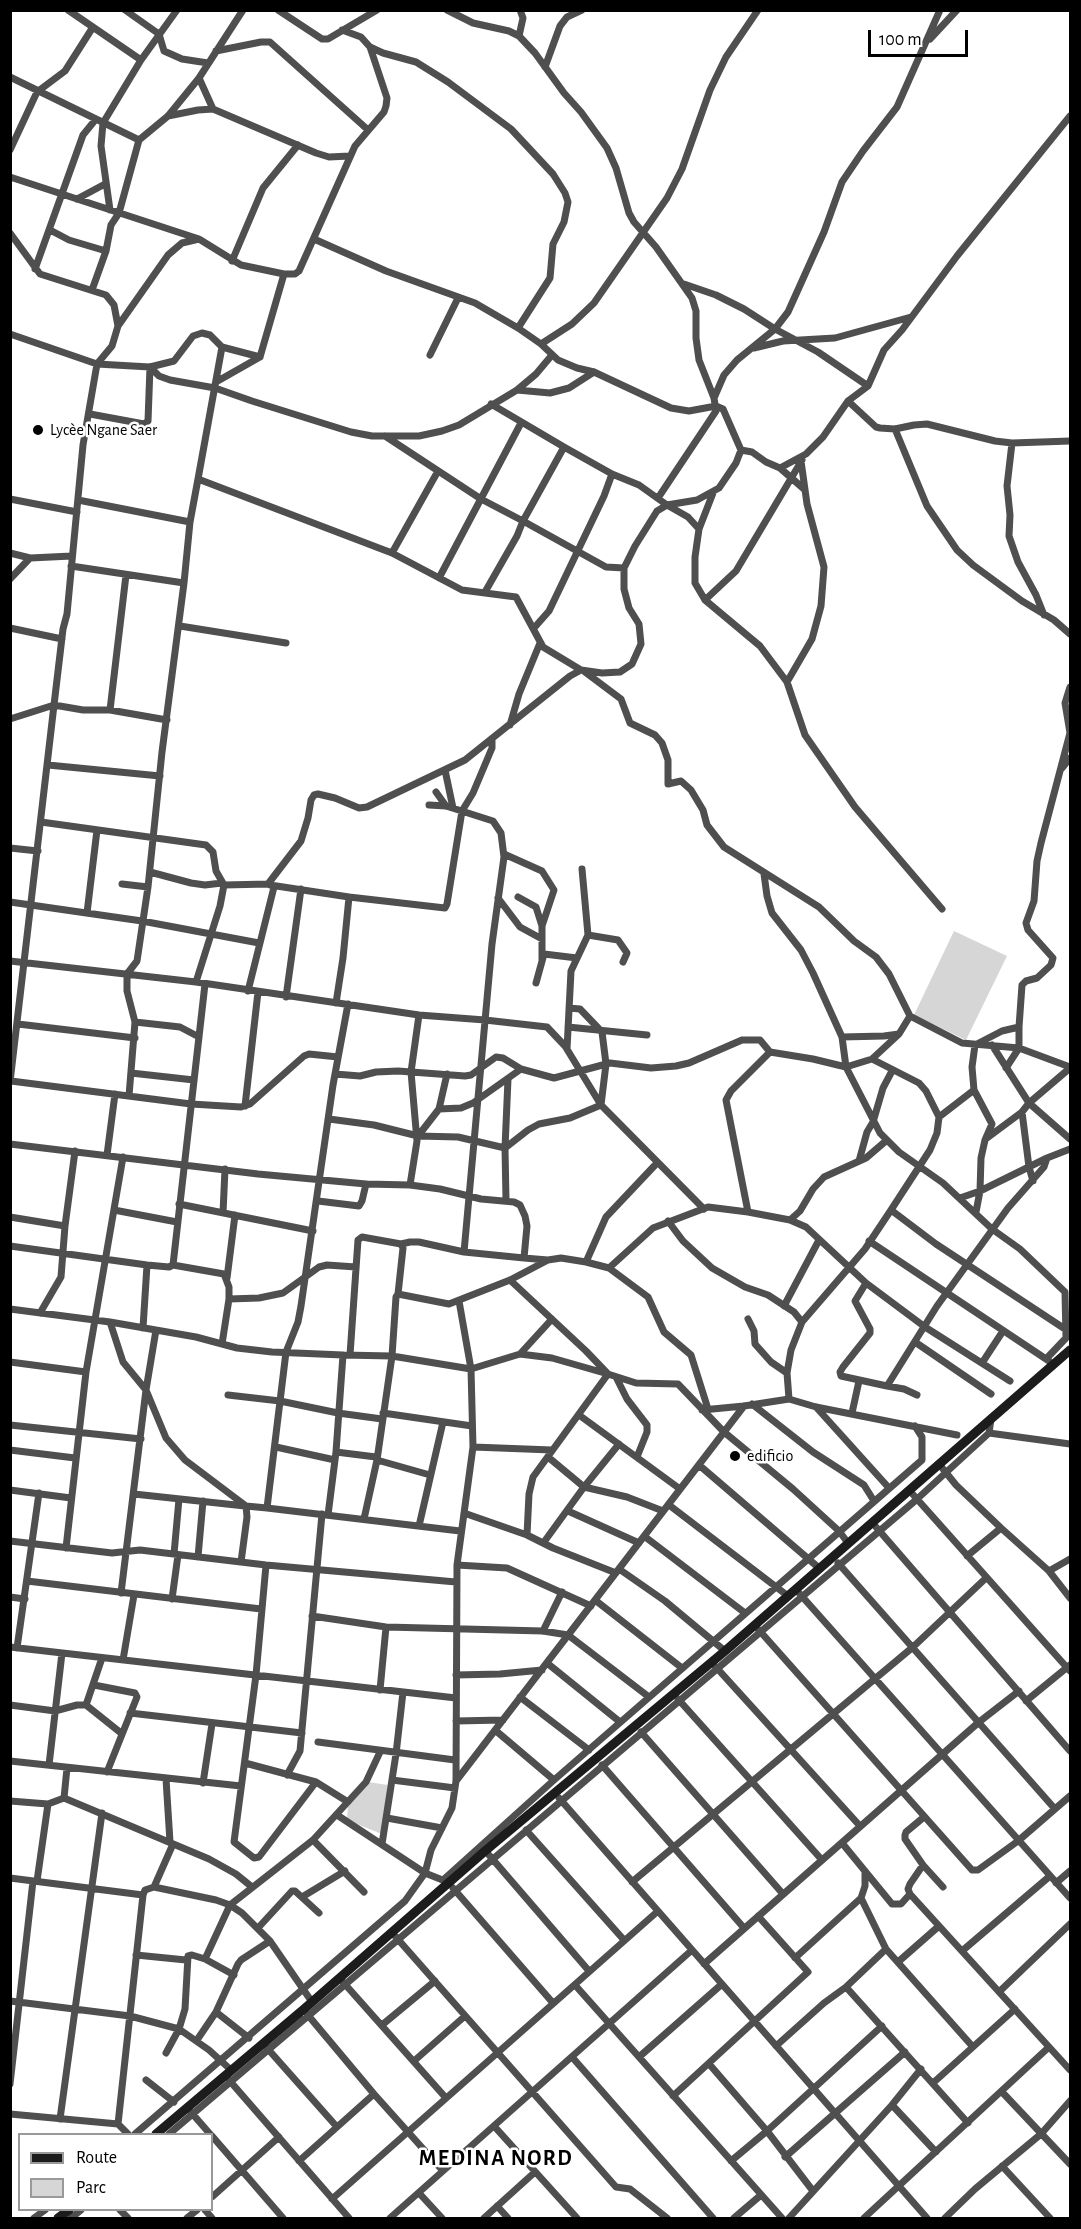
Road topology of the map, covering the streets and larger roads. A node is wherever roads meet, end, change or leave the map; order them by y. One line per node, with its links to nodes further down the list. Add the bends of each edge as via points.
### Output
1 (68, 10): 13 (street)
2 (124, 10): 15 (street)
3 (177, 10): 15 (street)
4 (243, 10): 20 (street)
5 (278, 10): 14 (street, via 322,39)
6 (378, 10): 14 (street)
7 (447, 10): 16 (street, via 473,23)
8 (520, 10): 16 (street, via 523,18)
9 (582, 10): 24 (street, via 567,17 560,26)
10 (758, 10): 45 (street, via 726,57 682,169)
11 (940, 10): 17 (street)
12 (957, 10): 17 (street)
13 (93, 27): 22 (street); 27 (street, via 65,71)
14 (342, 30): 18 (street, via 361,37)
15 (159, 34): 19 (street); 21 (street)
16 (519, 36): 24 (street)
17 (927, 42): 58 (street, via 897,107 842,183 793,302)
18 (370, 47): 32 (street, via 387,98 384,112); 57 (street, via 417,62 511,129 553,174 565,193 568,202 553,244 550,278)
19 (164, 51): 21 (street); 23 (street)
20 (216, 51): 23 (street); 32 (street, via 270,42)
21 (146, 53): 22 (street)
22 (141, 60): 31 (street)
23 (208, 63): 26 (street)
24 (545, 67): 45 (street, via 608,148 629,213)
25 (10, 77): 27 (street)
26 (199, 78): 28 (street); 29 (street)
27 (37, 92): 31 (street); 35 (street)
28 (213, 109): 29 (street); 34 (street)
29 (168, 116): 33 (street)
30 (1071, 116): 55 (street)
31 (100, 121): 33 (street); 38 (street); 39 (street, via 83,135)
32 (367, 129): 36 (street)
33 (139, 140): 42 (street)
34 (298, 145): 36 (street, via 329,157); 49 (street, via 263,188)
35 (10, 150)
36 (350, 156): 47 (street)
37 (10, 177): 39 (street)
38 (105, 184): 40 (street); 41 (street)
39 (63, 194): 40 (street); 43 (street)
40 (77, 199): 41 (street)
41 (110, 210): 42 (street)
42 (118, 213): 46 (street); 48 (street, via 111,225)
43 (50, 230): 48 (street); 50 (street)
44 (10, 232): 50 (street)
45 (644, 233): 52 (street); 61 (street, via 594,303 572,324)
46 (198, 239): 49 (street); 56 (street, via 183,243 168,255)
47 (314, 239): 51 (street, via 299,271); 54 (street)
48 (106, 251): 53 (street)
49 (232, 261): 51 (street)
50 (35, 269): 53 (street, via 44,277)
51 (284, 274): 66 (street)
52 (684, 284): 58 (street, via 733,303); 74 (street, via 696,310 699,360)
53 (92, 290): 56 (street, via 106,295 114,305)
54 (458, 298): 57 (street, via 487,309); 64 (street)
55 (911, 317): 60 (street, via 836,338); 71 (street, via 884,350)
56 (117, 326): 67 (street, via 112,346)
57 (518, 328): 61 (street)
58 (775, 329): 60 (street); 63 (street)
59 (10, 334): 67 (street)
60 (795, 339): 63 (street); 71 (street)
61 (541, 344): 65 (street)
62 (222, 347): 66 (street); 68 (street, via 202,333 193,336 174,361); 70 (street)
63 (752, 348): 74 (street, via 724,375)
64 (430, 355)
65 (552, 355): 69 (street); 72 (street)
66 (260, 357): 70 (street)
67 (97, 363): 68 (street); 76 (street)
68 (150, 368): 70 (street, via 170,380); 76 (street, via 148,421 144,424)
69 (594, 372): 72 (street, via 569,388 550,393); 74 (street, via 681,411)
70 (216, 385): 79 (street, via 252,401 351,432); 89 (street)
71 (868, 386): 73 (street)
72 (517, 390): 75 (street)
73 (848, 401): 78 (street, via 876,427); 84 (street)
74 (715, 402): 83 (street, via 723,409); 93 (street, via 712,417)
75 (491, 404): 77 (street); 79 (street, via 442,431)
76 (90, 414): 96 (street)
77 (521, 423): 82 (street); 95 (street)
78 (895, 429): 81 (street, via 927,424); 115 (street, via 927,506 957,550)
79 (385, 436): 87 (street)
80 (1071, 441): 81 (street)
81 (1011, 443): 115 (street, via 1007,486 1009,536)
82 (564, 447): 88 (street); 99 (street)
83 (741, 450): 86 (street); 92 (street)
84 (806, 454): 85 (street); 86 (street)
85 (801, 461): 90 (street); 91 (street)
86 (780, 468): 90 (street)
87 (438, 471): 95 (street); 104 (street)
88 (612, 474): 93 (street); 102 (street)
89 (198, 479): 100 (street); 104 (street)
90 (791, 479): 91 (street); 114 (street, via 736,571)
91 (804, 489): 124 (street, via 824,567 821,606 812,639)
92 (714, 492): 97 (street, via 697,500); 101 (street)
93 (658, 498): 97 (street)
94 (10, 499): 98 (street)
95 (481, 499): 99 (street); 110 (street)
96 (78, 500): 98 (street); 100 (street)
97 (668, 505): 101 (street); 108 (street, via 657,511)
98 (77, 512): 105 (street)
99 (523, 521): 102 (street); 113 (street)
100 (190, 522): 112 (street)
101 (699, 529): 114 (street, via 696,583)
102 (577, 550): 108 (street, via 606,567); 118 (street, via 549,611)
103 (10, 553): 106 (street)
104 (392, 553): 110 (street)
105 (72, 556): 106 (street); 107 (street)
106 (30, 558): 111 (street)
107 (71, 566): 109 (street); 120 (street)
108 (624, 568): 123 (street, via 624,589 629,609 639,624 641,644 632,663 620,672)
109 (126, 575): 112 (street); 127 (street)
110 (439, 578): 113 (street, via 462,590)
111 (10, 579)
112 (184, 583): 116 (street)
113 (485, 592): 118 (street, via 516,597)
114 (705, 600): 124 (street, via 760,646)
115 (1044, 615): 119 (street)
116 (180, 626): 121 (street); 129 (street)
117 (10, 628): 120 (street)
118 (534, 628): 122 (street)
119 (1071, 634)
120 (62, 639): 126 (street)
121 (286, 643)
122 (540, 644): 123 (street); 130 (street)
123 (583, 671): 130 (street, via 570,676); 149 (street, via 621,699 630,723 655,735 662,743 668,760 668,784 681,781 691,790 719,842)
124 (787, 682): 160 (street, via 805,735 855,807)
125 (1071, 687): 135 (street, via 1065,704 1070,733)
126 (54, 705): 127 (street); 128 (street); 133 (street)
127 (110, 710): 129 (street)
128 (10, 719)
129 (167, 720): 136 (street)
130 (510, 725): 131 (street)
131 (492, 740): 134 (street); 140 (street, via 473,793)
132 (1071, 758): 135 (street)
133 (48, 765): 136 (street); 141 (street)
134 (445, 770): 139 (street); 152 (street, via 367,807 314,795 301,841)
135 (1061, 770): 189 (street, via 1037,861 1034,901 1026,923 1053,958 1052,965 1022,985)
136 (160, 776): 143 (street)
137 (436, 792): 139 (street)
138 (429, 805): 139 (street)
139 (450, 807): 140 (street)
140 (462, 811): 146 (street, via 493,821 501,833); 155 (street, via 445,908)
141 (41, 822): 142 (street); 145 (street)
142 (97, 830): 143 (street); 161 (street)
143 (154, 838): 148 (street); 151 (street, via 209,847)
144 (10, 848): 145 (street)
145 (38, 851): 159 (street)
146 (504, 854): 157 (street); 163 (street, via 542,871 554,890)
147 (582, 869): 165 (street)
148 (150, 872): 151 (street, via 191,883); 153 (street)
149 (764, 874): 184 (street, via 819,907 876,957); 194 (street, via 772,914 805,957)
150 (122, 884): 153 (street)
151 (223, 884): 152 (street); 164 (street)
152 (271, 885): 154 (street); 167 (street)
153 (148, 887): 162 (street)
154 (301, 889): 155 (street); 179 (street)
155 (349, 897): 180 (street)
156 (518, 897): 163 (street, via 536,908)
157 (498, 898): 166 (street, via 520,927); 186 (street)
158 (10, 902): 159 (street)
159 (32, 905): 161 (street); 171 (street)
160 (942, 909)
161 (87, 913): 162 (street)
162 (142, 921): 164 (street); 173 (street, via 137,961)
163 (542, 926): 166 (street)
164 (210, 934): 167 (street); 174 (street)
165 (588, 935): 168 (street); 172 (street, via 618,940 627,953)
166 (542, 939): 169 (street)
167 (259, 943): 177 (street)
168 (577, 958): 169 (street, via 544,954); 182 (street, via 571,971)
169 (542, 960): 175 (street)
170 (10, 961): 171 (street)
171 (25, 962): 173 (street); 185 (street)
172 (623, 962)
173 (127, 974): 174 (street); 187 (street)
174 (196, 982): 176 (street)
175 (536, 983)
176 (205, 984): 177 (street); 193 (street)
177 (248, 991): 178 (street)
178 (258, 992): 179 (street); 224 (street)
179 (286, 996): 180 (street)
180 (336, 1003): 181 (street)
181 (348, 1004): 183 (street); 201 (street)
182 (569, 1008): 188 (street); 190 (street, via 580,1009)
183 (419, 1015): 186 (street); 210 (street)
184 (910, 1016): 191 (street); 196 (street, via 962,1043)
185 (15, 1020): 195 (street); 215 (street)
186 (485, 1020): 199 (street, via 547,1027); 204 (street)
187 (135, 1022): 193 (street, via 180,1027); 195 (street)
188 (568, 1027): 190 (street); 199 (street)
189 (1019, 1027): 196 (street); 198 (street)
190 (600, 1030): 192 (street); 203 (street)
191 (899, 1034): 194 (street); 202 (street)
192 (648, 1035)
193 (199, 1037): 217 (street)
194 (842, 1037): 205 (street)
195 (135, 1038): 212 (street)
196 (975, 1045): 197 (street); 218 (street)
197 (992, 1045): 198 (street); 206 (street)
198 (1019, 1048): 206 (street); 207 (street)
199 (567, 1049): 211 (street)
200 (770, 1052): 203 (street, via 760,1040 742,1040 676,1066); 205 (street); 262 (street, via 726,1100)
201 (338, 1058): 213 (street); 224 (street, via 304,1056)
202 (872, 1059): 205 (street); 209 (street)
203 (606, 1064): 211 (street); 225 (street)
204 (481, 1067): 208 (street, via 496,1057); 214 (street, via 471,1075); 221 (street)
205 (846, 1067): 230 (street)
206 (1006, 1068): 222 (street)
207 (1071, 1068): 222 (street)
208 (521, 1069): 211 (street, via 554,1077); 216 (street)
209 (892, 1071): 228 (street, via 919,1083); 230 (street)
210 (411, 1072): 213 (street); 214 (street); 231 (street)
211 (580, 1072): 225 (street)
212 (131, 1073): 217 (street); 220 (street)
213 (335, 1074): 229 (street)
214 (447, 1074): 226 (street)
215 (11, 1078): 219 (street)
216 (508, 1079): 221 (street); 237 (street)
217 (194, 1080): 223 (street)
218 (974, 1090): 228 (street); 234 (street, via 992,1119)
219 (116, 1094): 220 (street); 240 (street)
220 (129, 1096): 223 (street)
221 (478, 1100): 226 (street, via 461,1108); 235 (street)
222 (1029, 1103): 227 (street); 232 (street)
223 (191, 1104): 224 (street); 245 (street)
224 (245, 1106)
225 (601, 1106): 237 (street, via 539,1124); 244 (street)
226 (439, 1109): 231 (street)
227 (1022, 1112): 234 (street); 247 (street)
228 (939, 1117): 246 (street, via 937,1133)
229 (329, 1119): 231 (street); 249 (street)
230 (873, 1122): 233 (street); 243 (street)
231 (418, 1136): 235 (street, via 458,1137); 252 (street)
232 (1071, 1139)
233 (887, 1140): 243 (street); 246 (street)
234 (985, 1140): 253 (street)
235 (474, 1142): 237 (street); 254 (street)
236 (10, 1144): 239 (street)
237 (506, 1148): 256 (street)
238 (1071, 1149): 242 (street)
239 (75, 1151): 240 (street); 270 (street)
240 (107, 1155): 241 (street)
241 (123, 1157): 245 (street); 260 (street)
242 (1047, 1158): 247 (street); 250 (street)
243 (859, 1161): 267 (street, via 824,1177)
244 (657, 1162): 259 (street); 282 (street, via 606,1217)
245 (183, 1164): 248 (street); 258 (street)
246 (920, 1166): 255 (street); 261 (street)
247 (1029, 1167): 250 (street); 253 (street)
248 (225, 1169): 249 (street); 264 (street)
249 (321, 1179): 251 (street); 257 (street)
250 (1033, 1181): 271 (street)
251 (366, 1184): 252 (street); 257 (street, via 359,1206)
252 (410, 1185): 254 (street)
253 (980, 1191): 255 (street); 263 (street)
254 (468, 1195): 256 (street); 277 (street)
255 (960, 1198): 263 (street)
256 (506, 1200): 280 (street, via 520,1205 525,1216)
257 (318, 1201): 272 (street)
258 (179, 1204): 264 (street); 269 (street)
259 (704, 1209): 262 (street); 268 (street)
260 (114, 1210): 269 (street); 279 (street)
261 (891, 1210): 274 (street); 283 (street)
262 (748, 1212): 267 (street)
263 (976, 1212): 271 (street)
264 (223, 1213): 265 (street)
265 (235, 1215): 272 (street); 290 (street)
266 (10, 1217): 270 (street)
267 (790, 1220): 273 (street, via 806,1227)
268 (668, 1221): 288 (street, via 646,1233); 297 (street, via 712,1268)
269 (177, 1222): 285 (street)
270 (65, 1226): 278 (street)
271 (992, 1228): 283 (street); 307 (street, via 1065,1292)
272 (313, 1231): 289 (street)
273 (819, 1240): 286 (street); 297 (street)
274 (869, 1241): 286 (street); 293 (street)
275 (402, 1244): 277 (street, via 419,1242); 287 (street, via 360,1238); 294 (street)
276 (10, 1246): 278 (street)
277 (464, 1252): 280 (street)
278 (63, 1253): 279 (street); 299 (street, via 60,1281)
279 (105, 1258): 284 (street); 302 (street)
280 (524, 1258): 281 (street)
281 (548, 1260): 282 (street); 291 (street)
282 (586, 1262): 288 (street)
283 (968, 1264): 293 (street); 307 (street)
284 (147, 1265): 285 (street); 306 (street)
285 (172, 1265): 290 (street, via 217,1272)
286 (848, 1267): 292 (street); 304 (street)
287 (356, 1268): 289 (street, via 327,1265); 315 (street)
288 (609, 1268): 337 (street, via 648,1297 664,1332 691,1355)
289 (306, 1276): 295 (street, via 283,1293); 313 (street, via 298,1322)
290 (227, 1279): 295 (street)
291 (510, 1280): 296 (street); 300 (street)
292 (867, 1283): 305 (street); 325 (street, via 855,1301 870,1333 840,1372 845,1378)
293 (947, 1293): 305 (street); 309 (street)
294 (398, 1294): 296 (street, via 450,1304); 316 (street)
295 (229, 1299): 311 (street)
296 (459, 1300): 320 (street)
297 (784, 1306): 304 (street)
298 (10, 1309): 299 (street)
299 (40, 1313): 302 (street)
300 (552, 1319): 314 (street); 323 (street)
301 (748, 1319): 322 (street, via 755,1344)
302 (96, 1320): 303 (street); 321 (street)
303 (110, 1322): 306 (street); 328 (street, via 123,1362)
304 (802, 1322): 322 (street, via 790,1350)
305 (925, 1327): 310 (street); 319 (street)
306 (143, 1328): 308 (street)
307 (1065, 1329): 318 (street, via 1066,1338)
308 (156, 1330): 311 (street); 328 (street)
309 (1003, 1331): 318 (street); 319 (street)
310 (915, 1342): 327 (street); 329 (street)
311 (222, 1344): 313 (street)
312 (1071, 1350): 318 (street)
313 (286, 1352): 315 (street); 333 (street)
314 (520, 1354): 320 (street); 323 (street, via 552,1358)
315 (346, 1355): 316 (street); 338 (street)
316 (392, 1356): 320 (street); 341 (street)
317 (10, 1362): 321 (street)
318 (1050, 1362): 342 (street)
319 (982, 1363): 326 (street)
320 (471, 1369): 345 (street)
321 (86, 1372): 347 (street)
322 (786, 1373): 332 (street)
323 (608, 1374): 324 (street); 340 (street)
324 (616, 1377): 337 (street, via 647,1384 678,1384); 360 (street, via 647,1425)
325 (859, 1381): 327 (street); 339 (street)
326 (1010, 1381)
327 (887, 1386): 331 (street)
328 (146, 1390): 351 (street); 381 (street, via 166,1438 185,1460)
329 (991, 1394)
330 (228, 1395): 333 (street)
331 (916, 1395)
332 (789, 1399): 334 (street); 336 (street)
333 (280, 1401): 338 (street); 354 (street)
334 (752, 1404): 335 (street); 379 (street, via 864,1485)
335 (744, 1406): 337 (street); 348 (street)
336 (816, 1407): 339 (street); 369 (street)
337 (705, 1410): 348 (street)
338 (338, 1413): 341 (street); 358 (street)
339 (852, 1413): 346 (street)
340 (579, 1415): 353 (street); 357 (street)
341 (383, 1416): 343 (street); 362 (street)
342 (991, 1419): 349 (street); 364 (street)
343 (442, 1422): 345 (street); 367 (street)
344 (10, 1425): 347 (street)
345 (472, 1426): 355 (street)
346 (915, 1426): 350 (street); 369 (street, via 922,1437 923,1459)
347 (78, 1431): 351 (street); 361 (street)
348 (724, 1432): 365 (street); 391 (street)
349 (989, 1433): 352 (street); 366 (street)
350 (957, 1435)
351 (141, 1439): 374 (street)
352 (1071, 1443)
353 (619, 1444): 360 (street); 368 (street)
354 (276, 1447): 363 (street); 382 (street)
355 (473, 1447): 357 (street); 385 (street)
356 (10, 1450): 361 (street)
357 (552, 1450): 359 (street)
358 (336, 1452): 362 (street); 363 (street)
359 (548, 1457): 368 (street); 393 (street, via 530,1485)
360 (637, 1457): 371 (street)
361 (75, 1458): 375 (street)
362 (376, 1458): 367 (street); 387 (street)
363 (335, 1460): 386 (street)
364 (939, 1464): 366 (street); 372 (street)
365 (699, 1465): 371 (street); 405 (street)
366 (946, 1473): 377 (street); 390 (street)
367 (430, 1475): 388 (street)
368 (584, 1487): 383 (street); 384 (street)
369 (889, 1488): 379 (street)
370 (10, 1490): 373 (street)
371 (680, 1490): 380 (street)
372 (909, 1490): 377 (street); 389 (street)
373 (39, 1493): 375 (street); 399 (street)
374 (134, 1494): 376 (street); 401 (street)
375 (71, 1498): 400 (street)
376 (179, 1499): 378 (street); 402 (street)
377 (916, 1500): 389 (street); 403 (street)
378 (203, 1501): 381 (street); 404 (street)
379 (874, 1501): 391 (street)
380 (669, 1504): 384 (street); 418 (street)
381 (246, 1506): 382 (street); 408 (street)
382 (267, 1508): 386 (street)
383 (568, 1511): 396 (street); 397 (street)
384 (663, 1511): 394 (street)
385 (464, 1513): 392 (street); 393 (street)
386 (325, 1515): 387 (street); 412 (street)
387 (364, 1519): 388 (street)
388 (419, 1526): 392 (street)
389 (876, 1527): 398 (street); 407 (street); 429 (street)
390 (1001, 1528): 403 (street); 414 (street)
391 (839, 1531): 398 (street); 405 (street)
392 (460, 1532): 410 (street)
393 (527, 1535): 396 (street)
394 (644, 1536): 397 (street); 430 (street)
395 (10, 1542): 399 (street)
396 (544, 1542): 413 (street)
397 (639, 1543): 413 (street)
398 (848, 1543): 407 (street)
399 (31, 1544): 400 (street); 416 (street)
400 (66, 1548): 401 (street)
401 (126, 1553): 402 (street, via 136,1550); 420 (street)
402 (176, 1555): 404 (street); 426 (street)
403 (967, 1556): 415 (street)
404 (198, 1557): 408 (street)
405 (808, 1558): 411 (street); 418 (street)
406 (1071, 1559): 414 (street)
407 (836, 1560): 411 (street); 422 (street); 438 (street)
408 (241, 1562): 409 (street)
409 (266, 1565): 412 (street); 428 (street)
410 (457, 1565): 417 (street); 419 (street, via 507,1568)
411 (819, 1568): 422 (street)
412 (317, 1570): 417 (street); 431 (street)
413 (618, 1571): 427 (street); 437 (street)
414 (1049, 1571): 424 (street)
415 (986, 1578): 429 (street); 447 (street)
416 (27, 1581): 420 (street); 425 (street)
417 (456, 1582): 433 (street)
418 (777, 1586): 422 (street); 430 (street)
419 (562, 1592): 427 (street); 435 (street)
420 (121, 1593): 421 (street)
421 (134, 1594): 426 (street); 443 (street)
422 (795, 1594): 434 (street); 450 (street)
423 (10, 1597): 425 (street)
424 (1071, 1598)
425 (25, 1599): 439 (street)
426 (172, 1599): 428 (street)
427 (593, 1603): 436 (street); 446 (street)
428 (261, 1609): 448 (street)
429 (950, 1611): 438 (street); 454 (street)
430 (745, 1613): 437 (street)
431 (312, 1616): 432 (street); 451 (street)
432 (386, 1627): 433 (street); 453 (street)
433 (456, 1628): 435 (street); 449 (street)
434 (757, 1628): 440 (street); 444 (street); 465 (street)
435 (543, 1631): 436 (street)
436 (568, 1635): 445 (street); 457 (street)
437 (714, 1641): 440 (street); 446 (street)
438 (913, 1647): 450 (street); 469 (street)
439 (14, 1648): 441 (street)
440 (725, 1651): 444 (street)
441 (62, 1653): 442 (street); 463 (street)
442 (102, 1658): 443 (street); 452 (street)
443 (123, 1660): 448 (street)
444 (714, 1665): 458 (street); 477 (street)
445 (544, 1666): 449 (street); 456 (street); 468 (street)
446 (682, 1668): 457 (street)
447 (1070, 1668): 460 (street)
448 (255, 1675): 451 (street); 471 (street)
449 (456, 1676): 459 (street)
450 (874, 1677): 465 (street); 482 (street)
451 (306, 1681): 453 (street); 475 (street)
452 (94, 1685): 462 (street); 464 (street, via 135,1693)
453 (380, 1690): 455 (street)
454 (1019, 1691): 460 (street); 469 (street)
455 (403, 1692): 459 (street); 481 (street)
456 (520, 1697): 466 (street); 478 (street)
457 (649, 1697): 468 (street)
458 (676, 1697): 473 (street); 495 (street); 501 (street)
459 (456, 1698): 467 (street)
460 (1026, 1701): 479 (street)
461 (10, 1705): 463 (street)
462 (86, 1705): 463 (street); 474 (street)
463 (55, 1711): 486 (street)
464 (130, 1713): 470 (street); 474 (street)
465 (833, 1713): 477 (street); 499 (street)
466 (503, 1720): 467 (street); 472 (street)
467 (456, 1721): 483 (street)
468 (620, 1722): 478 (street)
469 (979, 1722): 482 (street); 506 (street)
470 (212, 1724): 471 (street); 496 (street)
471 (249, 1727): 475 (street); 485 (street)
472 (495, 1730): 493 (street); 497 (street)
473 (641, 1732): 487 (street); 509 (street)
474 (122, 1733): 489 (street)
475 (302, 1733): 490 (street, via 300,1751)
476 (318, 1742): 480 (street)
477 (791, 1749): 495 (street); 512 (street)
478 (589, 1750): 493 (street)
479 (1071, 1751)
480 (380, 1752): 481 (street); 504 (street, via 366,1782)
481 (396, 1754): 483 (street); 492 (street)
482 (942, 1755): 499 (street); 516 (street)
483 (455, 1760): 497 (street)
484 (10, 1761): 486 (street)
485 (245, 1763): 490 (street); 498 (street)
486 (49, 1765): 488 (street)
487 (602, 1766): 501 (street); 520 (street)
488 (67, 1768): 489 (street); 502 (street)
489 (107, 1772): 491 (street)
490 (287, 1774): 494 (street)
491 (166, 1779): 496 (street); 517 (street)
492 (392, 1780): 497 (street); 511 (street)
493 (554, 1780): 533 (street)
494 (316, 1782): 498 (street, via 259,1857 254,1858 234,1842); 504 (street)
495 (752, 1782): 509 (street); 522 (street)
496 (203, 1783): 498 (street)
497 (456, 1785): 513 (street, via 452,1808)
498 (241, 1786)
499 (902, 1790): 510 (street); 512 (street)
500 (1071, 1796): 506 (street)
501 (558, 1797): 514 (street); 521 (street); 531 (street)
502 (64, 1798): 505 (street); 507 (street)
503 (10, 1801): 505 (street)
504 (348, 1802): 508 (street)
505 (48, 1804): 530 (street)
506 (1055, 1809): 516 (street)
507 (102, 1813): 517 (street); 537 (street)
508 (338, 1815): 515 (street); 519 (street)
509 (713, 1815): 520 (street); 539 (street)
510 (924, 1817): 516 (street, via 972,1870 978,1870); 523 (street, via 905,1835)
511 (387, 1818): 513 (street); 519 (street)
512 (860, 1826): 518 (street)
513 (442, 1828): 527 (street)
514 (526, 1830): 521 (street); 556 (street)
515 (313, 1840): 524 (street); 535 (street)
516 (1018, 1841): 528 (street)
517 (171, 1843): 534 (street); 535 (street, via 225,1868)
518 (842, 1843): 522 (street); 525 (street)
519 (382, 1844): 527 (street)
520 (674, 1848): 531 (street); 554 (street)
521 (489, 1855): 533 (street); 567 (street)
522 (822, 1860): 539 (street)
523 (923, 1865): 536 (street); 540 (street, via 910,1884)
524 (345, 1871): 538 (street); 542 (street)
525 (865, 1871): 540 (street, via 892,1904 902,1904); 543 (street)
526 (1071, 1871): 532 (street)
527 (425, 1873): 533 (street); 545 (street)
528 (1050, 1875): 532 (street); 560 (street)
529 (10, 1878): 530 (street)
530 (35, 1881): 537 (street); 577 (street)
531 (632, 1882): 547 (street)
532 (1056, 1883): 544 (street)
533 (449, 1885): 550 (street); 555 (street); 579 (street)
534 (154, 1887): 541 (street); 546 (street)
535 (252, 1887): 546 (street)
536 (943, 1887)
537 (91, 1888): 541 (street); 581 (street)
538 (364, 1892)
539 (783, 1894): 549 (street)
540 (910, 1894): 552 (street)
541 (143, 1895): 561 (street)
542 (302, 1898): 548 (street); 553 (street, via 292,1891)
543 (861, 1898): 558 (street); 562 (street)
544 (1071, 1898)
545 (405, 1901): 550 (street); 574 (street)
546 (230, 1905): 553 (street); 563 (street)
547 (658, 1911): 556 (street); 559 (street)
548 (319, 1913)
549 (758, 1916): 554 (street); 562 (street)
550 (408, 1917): 555 (street)
551 (1071, 1924): 575 (street)
552 (939, 1926): 560 (street); 565 (street)
553 (258, 1928): 557 (street)
554 (744, 1928): 566 (street)
555 (395, 1935): 569 (street); 570 (street)
556 (624, 1940): 567 (street)
557 (270, 1941): 568 (street, via 241,1960); 574 (street)
558 (886, 1949): 565 (street); 573 (street)
559 (692, 1950): 566 (street); 587 (street)
560 (962, 1951): 575 (street)
561 (136, 1955): 564 (street); 584 (street)
562 (795, 1958): 586 (street, via 808,1972)
563 (205, 1959): 564 (street, via 192,1955); 568 (street)
564 (186, 1960): 590 (street, via 186,2000)
565 (898, 1962): 595 (street)
566 (704, 1964): 571 (street)
567 (589, 1971): 572 (street)
568 (234, 1975): 582 (street)
569 (342, 1980): 578 (street); 583 (street); 588 (street)
570 (435, 1981): 585 (street); 588 (street)
571 (722, 1984): 586 (street); 601 (street)
572 (575, 1985): 579 (street); 587 (street)
573 (846, 1987): 589 (street); 594 (street)
574 (303, 1990): 578 (street); 591 (street)
575 (1000, 1991): 580 (street)
576 (10, 2001): 577 (street)
577 (21, 2002): 581 (street); 610 (street)
578 (312, 2002): 583 (street)
579 (553, 2003): 598 (street)
580 (1015, 2008): 595 (street); 596 (street)
581 (74, 2009): 584 (street); 623 (street)
582 (216, 2012): 591 (street); 592 (street)
583 (306, 2013): 593 (street); 614 (street)
584 (130, 2016): 590 (street); 625 (street)
585 (465, 2016): 598 (street); 603 (street)
586 (753, 2020): 594 (street); 604 (street)
587 (609, 2024): 600 (street); 601 (street)
588 (382, 2025): 603 (street)
589 (882, 2026): 597 (street); 611 (street)
590 (179, 2029): 592 (street); 599 (street)
591 (249, 2038): 602 (street)
592 (197, 2040): 602 (street)
593 (266, 2046): 607 (street); 627 (street)
594 (776, 2046): 611 (street)
595 (973, 2047): 609 (street)
596 (1049, 2047): 606 (street); 613 (street)
597 (905, 2052): 605 (street); 621 (street)
598 (498, 2053): 612 (street); 616 (street)
599 (166, 2054)
600 (572, 2057): 612 (street); 663 (street)
601 (639, 2057): 615 (street)
602 (222, 2061): 607 (street); 618 (street)
603 (414, 2061): 616 (street)
604 (707, 2065): 615 (street); 628 (street)
605 (921, 2069): 609 (street); 619 (street)
606 (1071, 2070)
607 (228, 2076): 620 (street); 637 (street)
608 (146, 2080): 618 (street)
609 (933, 2083): 624 (street)
610 (10, 2084)
611 (813, 2088): 621 (street); 628 (street)
612 (534, 2092): 626 (street); 662 (street, via 616,2187 630,2189)
613 (1002, 2092): 624 (street); 635 (street)
614 (374, 2094): 627 (street); 629 (street)
615 (673, 2096): 642 (street)
616 (446, 2098): 629 (street)
617 (1071, 2101): 635 (street)
618 (174, 2102): 631 (street)
619 (892, 2104): 638 (street); 639 (street)
620 (190, 2111): 632 (street); 633 (street); 634 (street)
621 (835, 2113): 638 (street); 640 (street)
622 (10, 2114): 623 (street)
623 (60, 2120): 625 (street)
624 (968, 2122): 639 (street)
625 (118, 2124): 630 (street)
626 (494, 2126): 646 (street); 647 (street)
627 (337, 2127): 641 (street)
628 (767, 2131): 640 (street); 642 (street)
629 (409, 2132): 646 (street); 653 (street)
630 (127, 2133)
631 (136, 2133)
632 (157, 2133)
633 (169, 2133)
634 (209, 2133)
635 (1041, 2134): 643 (street); 644 (street)
636 (213, 2137): 645 (street)
637 (279, 2137): 641 (street); 645 (street)
638 (859, 2141): 648 (street); 649 (street)
639 (936, 2152): 648 (street)
640 (785, 2157): 649 (street)
641 (299, 2161): 653 (street)
642 (731, 2161): 651 (street)
643 (1071, 2164)
644 (1002, 2166): 669 (street); 670 (street)
645 (241, 2170): 652 (street); 655 (street)
646 (443, 2171): 650 (street)
647 (535, 2172): 654 (street); 661 (street)
648 (899, 2186): 667 (street); 668 (street)
649 (813, 2191): 666 (street)
650 (419, 2193): 657 (street); 658 (street)
651 (761, 2195): 664 (street); 665 (street)
652 (213, 2196)
653 (332, 2199): 656 (street)
654 (497, 2206): 659 (street); 660 (street)
655 (283, 2218)
656 (349, 2218)
657 (390, 2218)
658 (442, 2218)
659 (484, 2218)
660 (508, 2218)
661 (574, 2218)
662 (668, 2218)
663 (713, 2218)
664 (734, 2218)
665 (782, 2218)
666 (789, 2218)
667 (864, 2218)
668 (927, 2218)
669 (945, 2218)
670 (1050, 2218)

